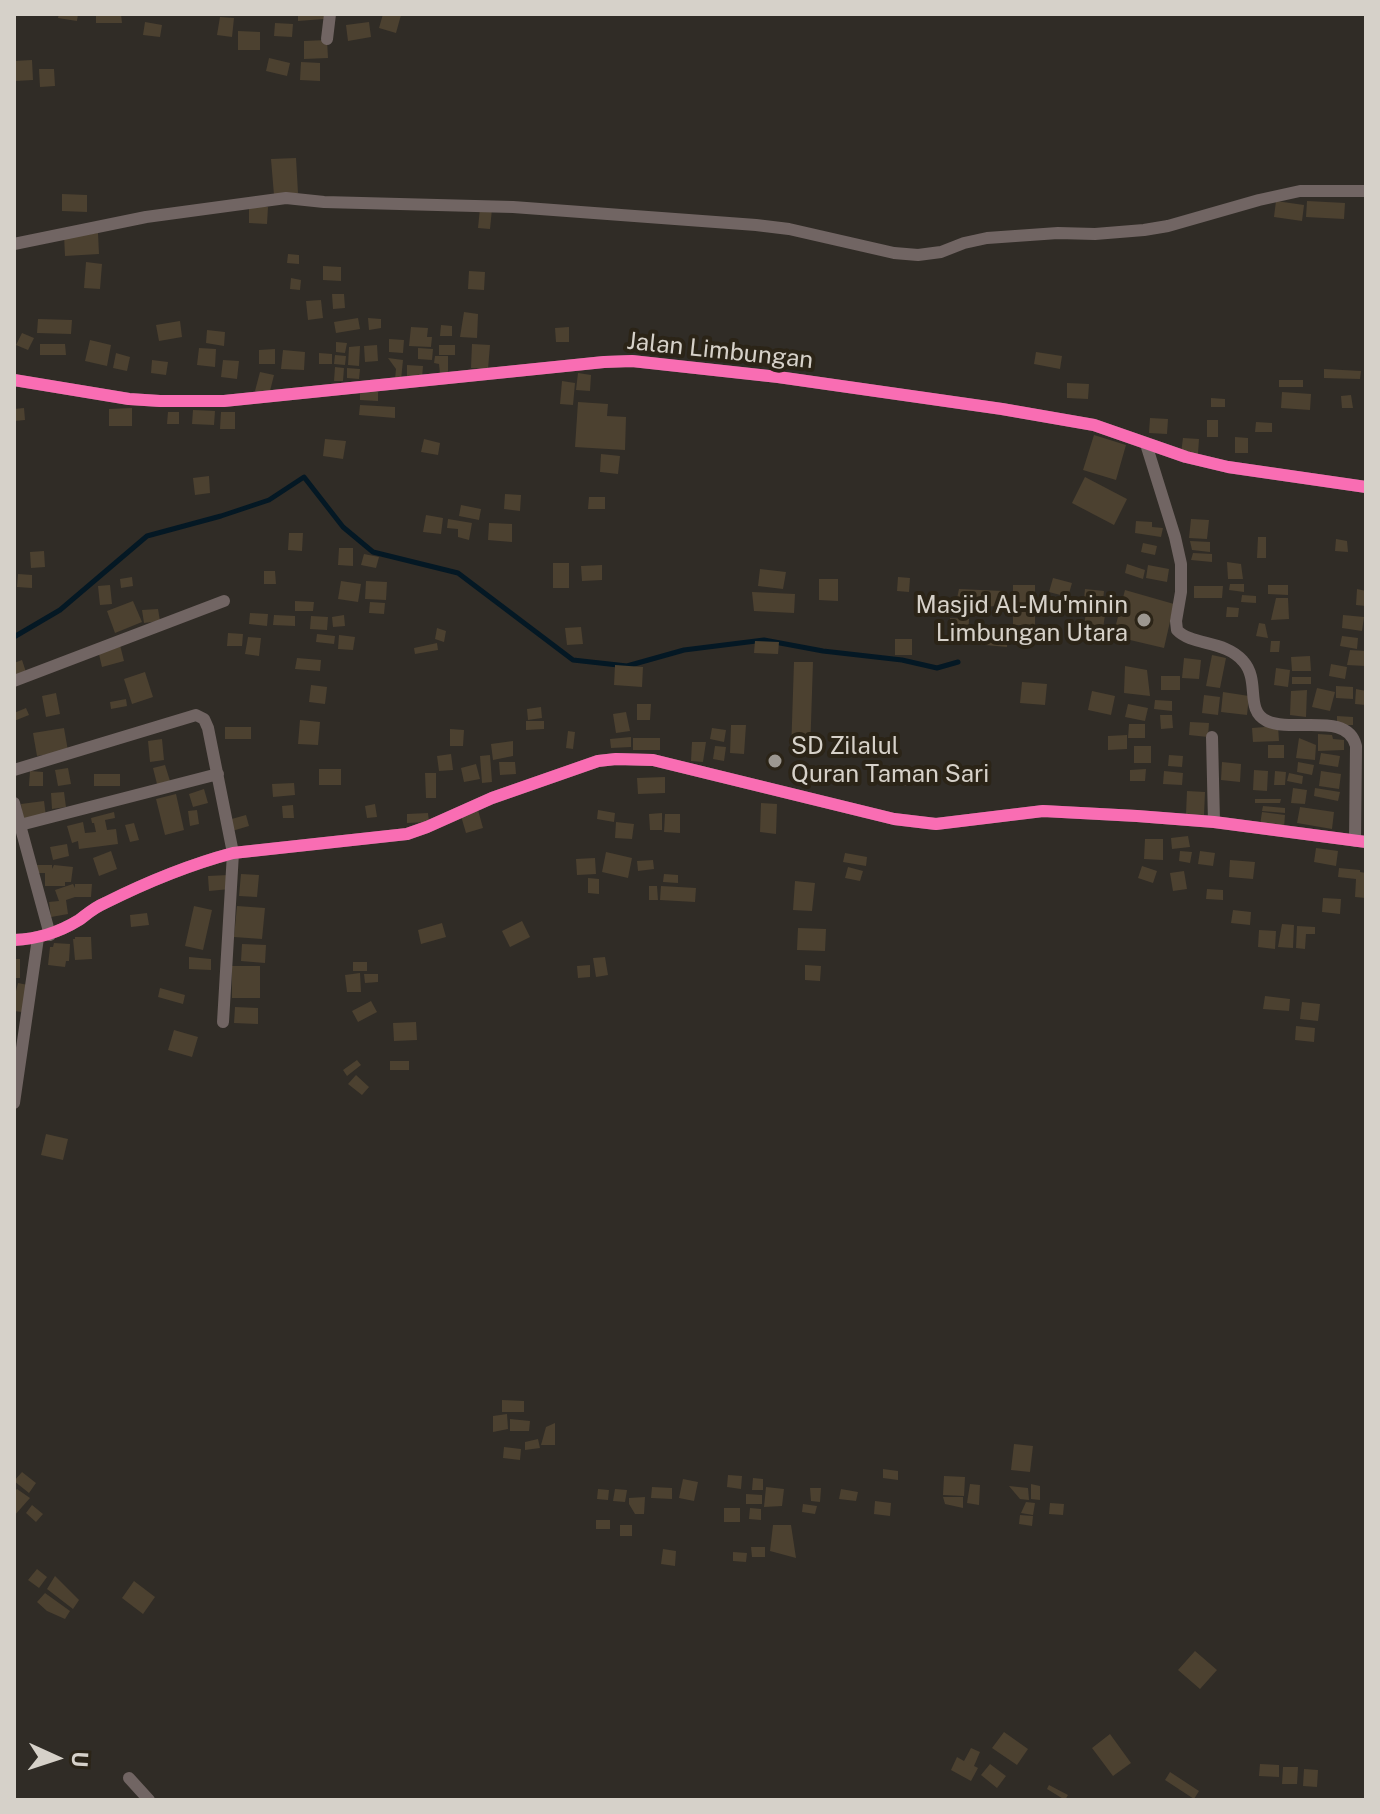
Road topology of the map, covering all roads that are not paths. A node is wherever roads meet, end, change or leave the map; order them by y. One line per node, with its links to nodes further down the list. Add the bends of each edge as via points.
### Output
1 (330, 14): 2 (street)
2 (327, 39)
3 (1366, 191): 4 (street, via 1300,191 1168,226 987,238 918,255 756,225 513,207 286,198 146,217)
4 (14, 244)
5 (14, 380): 6 (street, Jalan Limbungan, via 129,399 224,401 632,361 1002,409 1094,425)
6 (1146, 444): 7 (street, Jalan Limbungan, via 1228,467); 16 (street, via 1181,564 1177,630 1242,659 1253,678 1256,710 1264,719 1350,733 1356,746)
7 (1366, 487)
8 (224, 601): 9 (street)
9 (14, 681)
10 (1212, 737): 14 (street)
11 (14, 770): 12 (street, via 196,715 208,728)
12 (218, 774): 15 (street); 17 (street)
13 (14, 803): 15 (street)
14 (1214, 822): 16 (street); 17 (street, via 1043,811 915,822 653,760 616,759 492,798 407,834)
15 (20, 825): 18 (street)
16 (1360, 841)
17 (233, 853): 18 (street, via 152,880); 20 (street)
18 (44, 936): 19 (street); 21 (street)
19 (14, 940)
20 (223, 1022)
21 (14, 1103)
22 (129, 1778): 23 (street)
23 (149, 1800)

